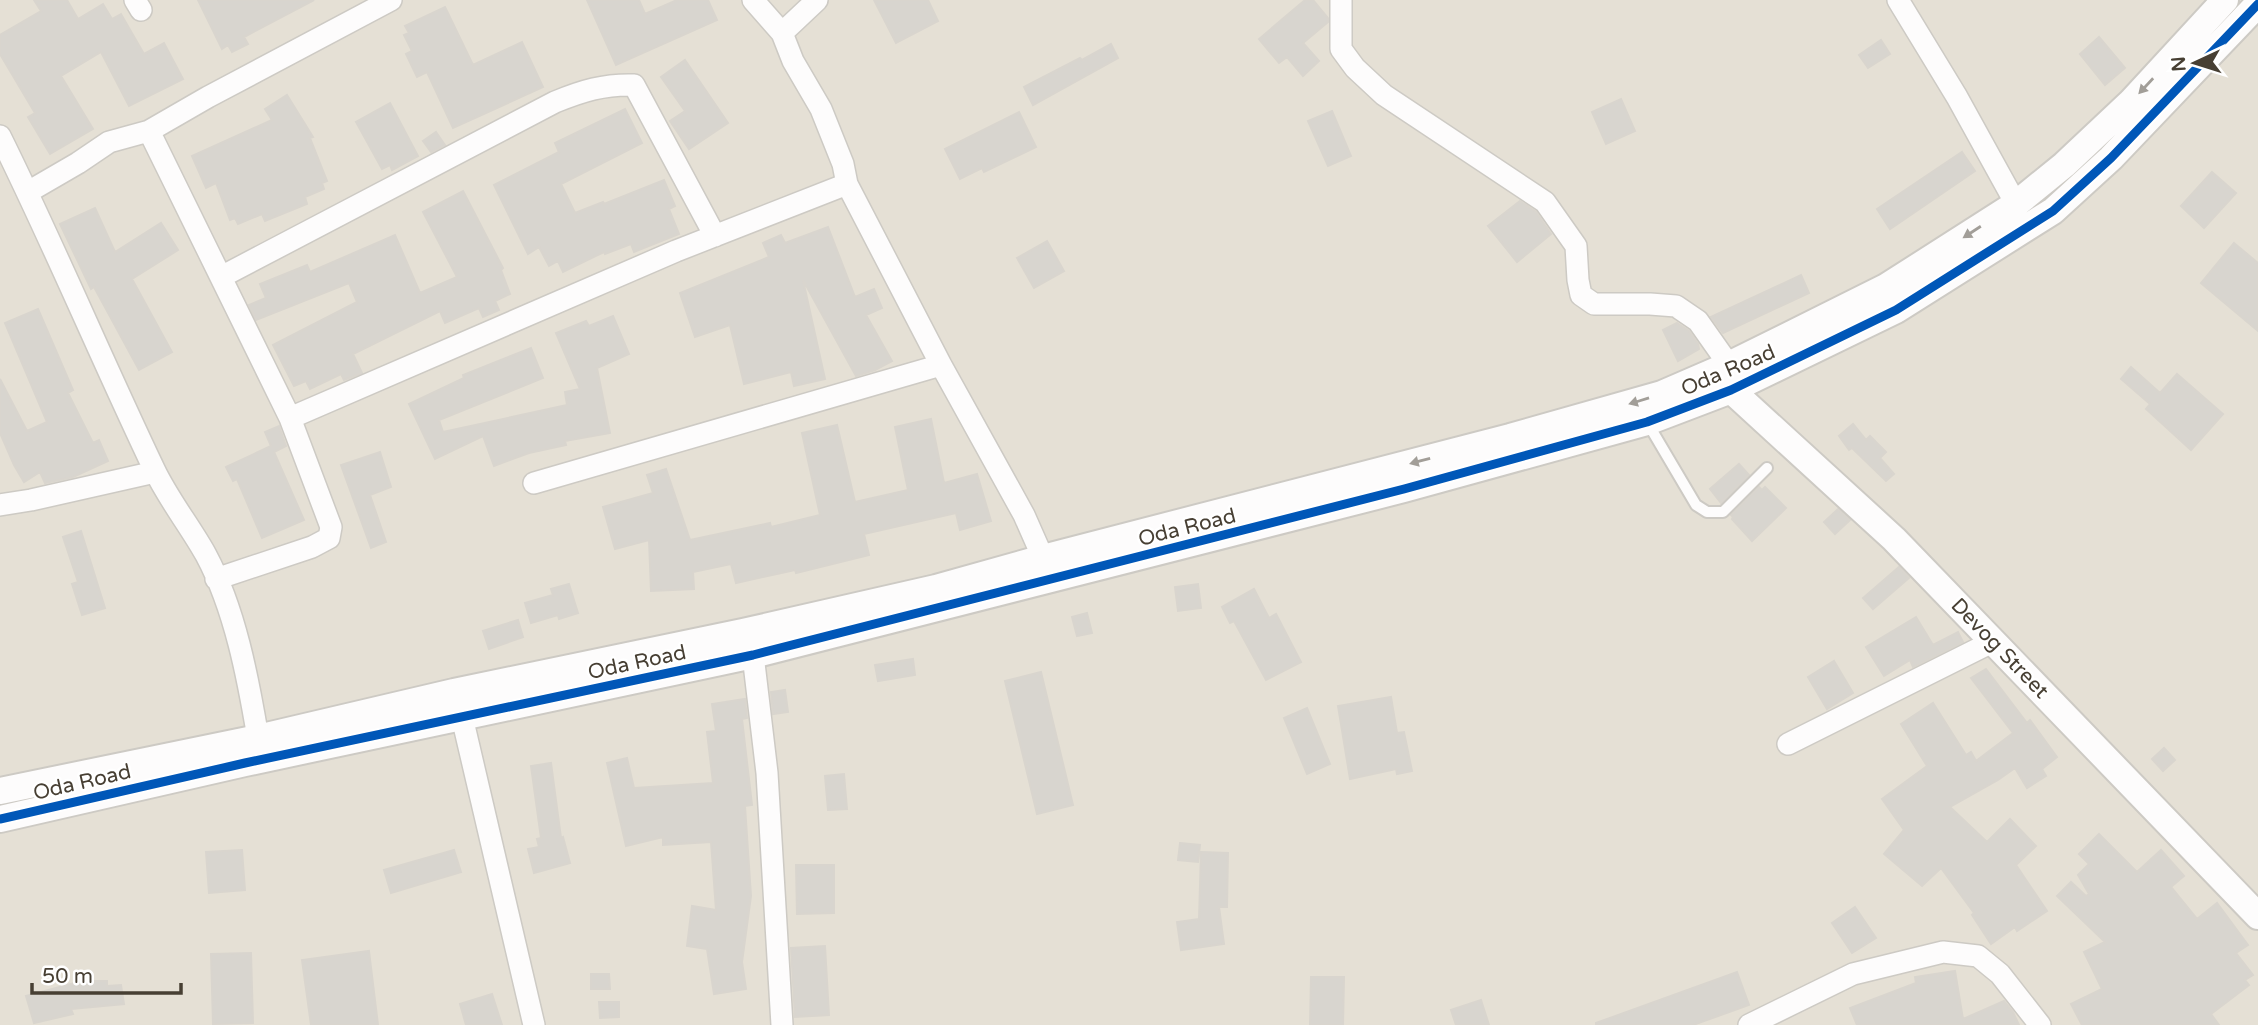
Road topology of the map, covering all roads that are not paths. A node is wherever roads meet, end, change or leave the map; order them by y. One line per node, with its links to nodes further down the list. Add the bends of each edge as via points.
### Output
1 (391, 0): 9 (street)
2 (753, 0): 8 (street)
3 (817, 0): 8 (street)
4 (1341, 0): 17 (street, via 1342,49 1355,68 1384,95 1545,202 1577,246 1581,295 1594,304 1676,306 1698,321)
5 (1898, 0): 13 (street)
6 (2225, 0): 13 (street, Oda Road, one-way to 13, via 2131,102)
7 (2258, 4): 17 (street, Oda Road, via 2111,158 2053,211 1896,310)
8 (782, 33): 11 (street, via 821,109)
9 (149, 131): 12 (street, via 109,142); 15 (street)
10 (0, 136): 12 (street)
11 (847, 184): 14 (street); 16 (street)
12 (28, 192): 21 (street)
13 (2016, 204): 17 (street, Oda Road, one-way to 17)
14 (715, 236): 15 (street, via 634,85 618,85 585,89 555,103); 18 (street)
15 (221, 277): 18 (street)
16 (941, 365): 22 (street); 24 (street)
17 (1730, 378): 19 (street, Oda Road); 24 (street, Oda Road, one-way to 24); 26 (street, Devog Street)
18 (290, 418): 25 (street, via 331,527 329,538)
19 (1647, 422): 20 (lane, via 1696,505 1707,512 1723,512); 27 (street, Oda Road)
20 (1767, 468)
21 (155, 472): 23 (street); 25 (street)
22 (534, 483)
23 (0, 505)
24 (1043, 558): 29 (street, Oda Road, via 936,588)
25 (216, 579): 29 (street, via 248,677)
26 (1994, 641): 30 (street); 34 (street, Devog Street)
27 (753, 655): 28 (street, Oda Road); 36 (street, via 767,773)
28 (462, 717): 31 (street, Oda Road, via 245,762); 35 (street)
29 (258, 738): 31 (street, Oda Road)
30 (1788, 744)
31 (89, 786): 32 (street, Oda Road); 33 (street, Oda Road)
32 (0, 791)
33 (0, 818)
34 (2258, 916)
35 (534, 1025)
36 (782, 1025)
37 (1749, 1025): 38 (street, via 1853,974 1943,952 1978,956 2000,974)
38 (2040, 1025)

